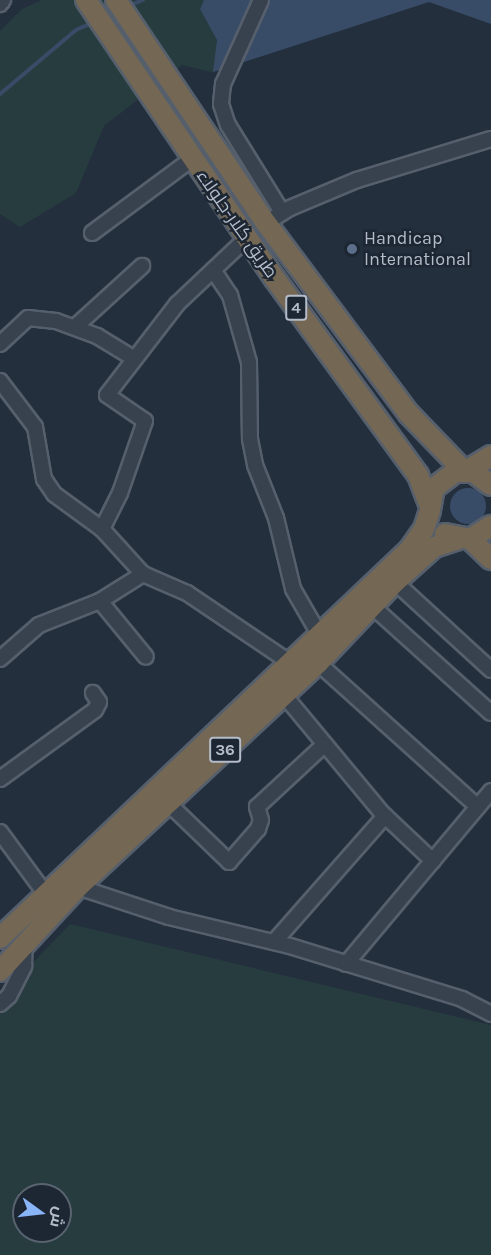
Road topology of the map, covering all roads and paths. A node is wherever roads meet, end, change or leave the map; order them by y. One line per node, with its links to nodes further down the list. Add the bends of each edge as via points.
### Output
1 (3, 0): 5 (street)
2 (86, 0): 7 (highway, طريق كلار-جلولاء / 4)
3 (116, 0): 8 (highway, طريق كلار-جلولاء / 4, via 182,99)
4 (261, 0): 8 (street, via 223,84 221,104)
5 (0, 4)
6 (491, 139): 8 (street, via 357,180)
7 (192, 159): 9 (street); 10 (highway, طريق كلار-جلولاء / 4)
8 (274, 218): 11 (highway, طريق كلار-جلولاء / 4)
9 (92, 233)
10 (247, 238): 13 (street); 14 (highway, طريق كلار-جلولاء / 4)
11 (294, 260): 14 (highway); 20 (highway, طريق كلار-جلولاء / 4, via 409,414)
12 (142, 266): 15 (street)
13 (213, 270): 17 (street, via 177,304); 31 (street, via 230,295 249,362 250,440 255,465 276,518 293,589)
14 (275, 279): 22 (highway, طريق كلار-جلولاء / 4, via 418,475)
15 (75, 327): 16 (street, via 28,318); 17 (street)
16 (0, 344)
17 (133, 358): 24 (street, via 107,394 145,421 120,494)
18 (0, 381): 24 (street, via 35,427 44,479 54,494)
19 (491, 456): 20 (highway)
20 (465, 471): 21 (highway, 4, via 478,474); 22 (highway, via 440,481)
21 (491, 485)
22 (430, 509): 25 (highway, 4, via 443,532); 31 (highway, 36, via 424,529 410,549)
23 (491, 526): 25 (highway)
24 (102, 529): 27 (street)
25 (464, 539): 26 (highway, 4); 28 (highway, 36, via 434,547)
26 (491, 559)
27 (143, 574): 29 (street); 34 (street, via 187,593)
28 (394, 582): 30 (highway, 36); 36 (street)
29 (100, 601): 32 (street); 33 (street, via 39,626)
30 (372, 606): 35 (highway, 36); 39 (street)
31 (319, 634): 34 (highway, 36)
32 (146, 657)
33 (0, 659)
34 (288, 661): 49 (highway, 36)
35 (318, 663): 38 (highway, 36); 44 (street)
36 (491, 670)
37 (93, 693): 41 (street, via 99,702 95,710)
38 (284, 695): 40 (street); 43 (highway, 36)
39 (491, 714)
40 (324, 745): 43 (street, via 257,807 261,820 258,829 229,862); 45 (street)
41 (0, 779)
42 (491, 791): 44 (street)
43 (168, 803): 48 (highway, 36)
44 (478, 807): 47 (street)
45 (385, 816): 47 (street); 52 (street)
46 (0, 831): 49 (street)
47 (433, 861): 53 (street)
48 (78, 887): 51 (highway, 36); 52 (street, via 170,917)
49 (44, 892): 50 (highway, 36)
50 (6, 932): 51 (highway)
51 (25, 941): 54 (highway, 36); 55 (street, via 24,966 9,996)
52 (274, 942): 53 (street)
53 (346, 964): 56 (street, via 462,999)
54 (0, 971)
55 (0, 1004)
56 (491, 1014)

